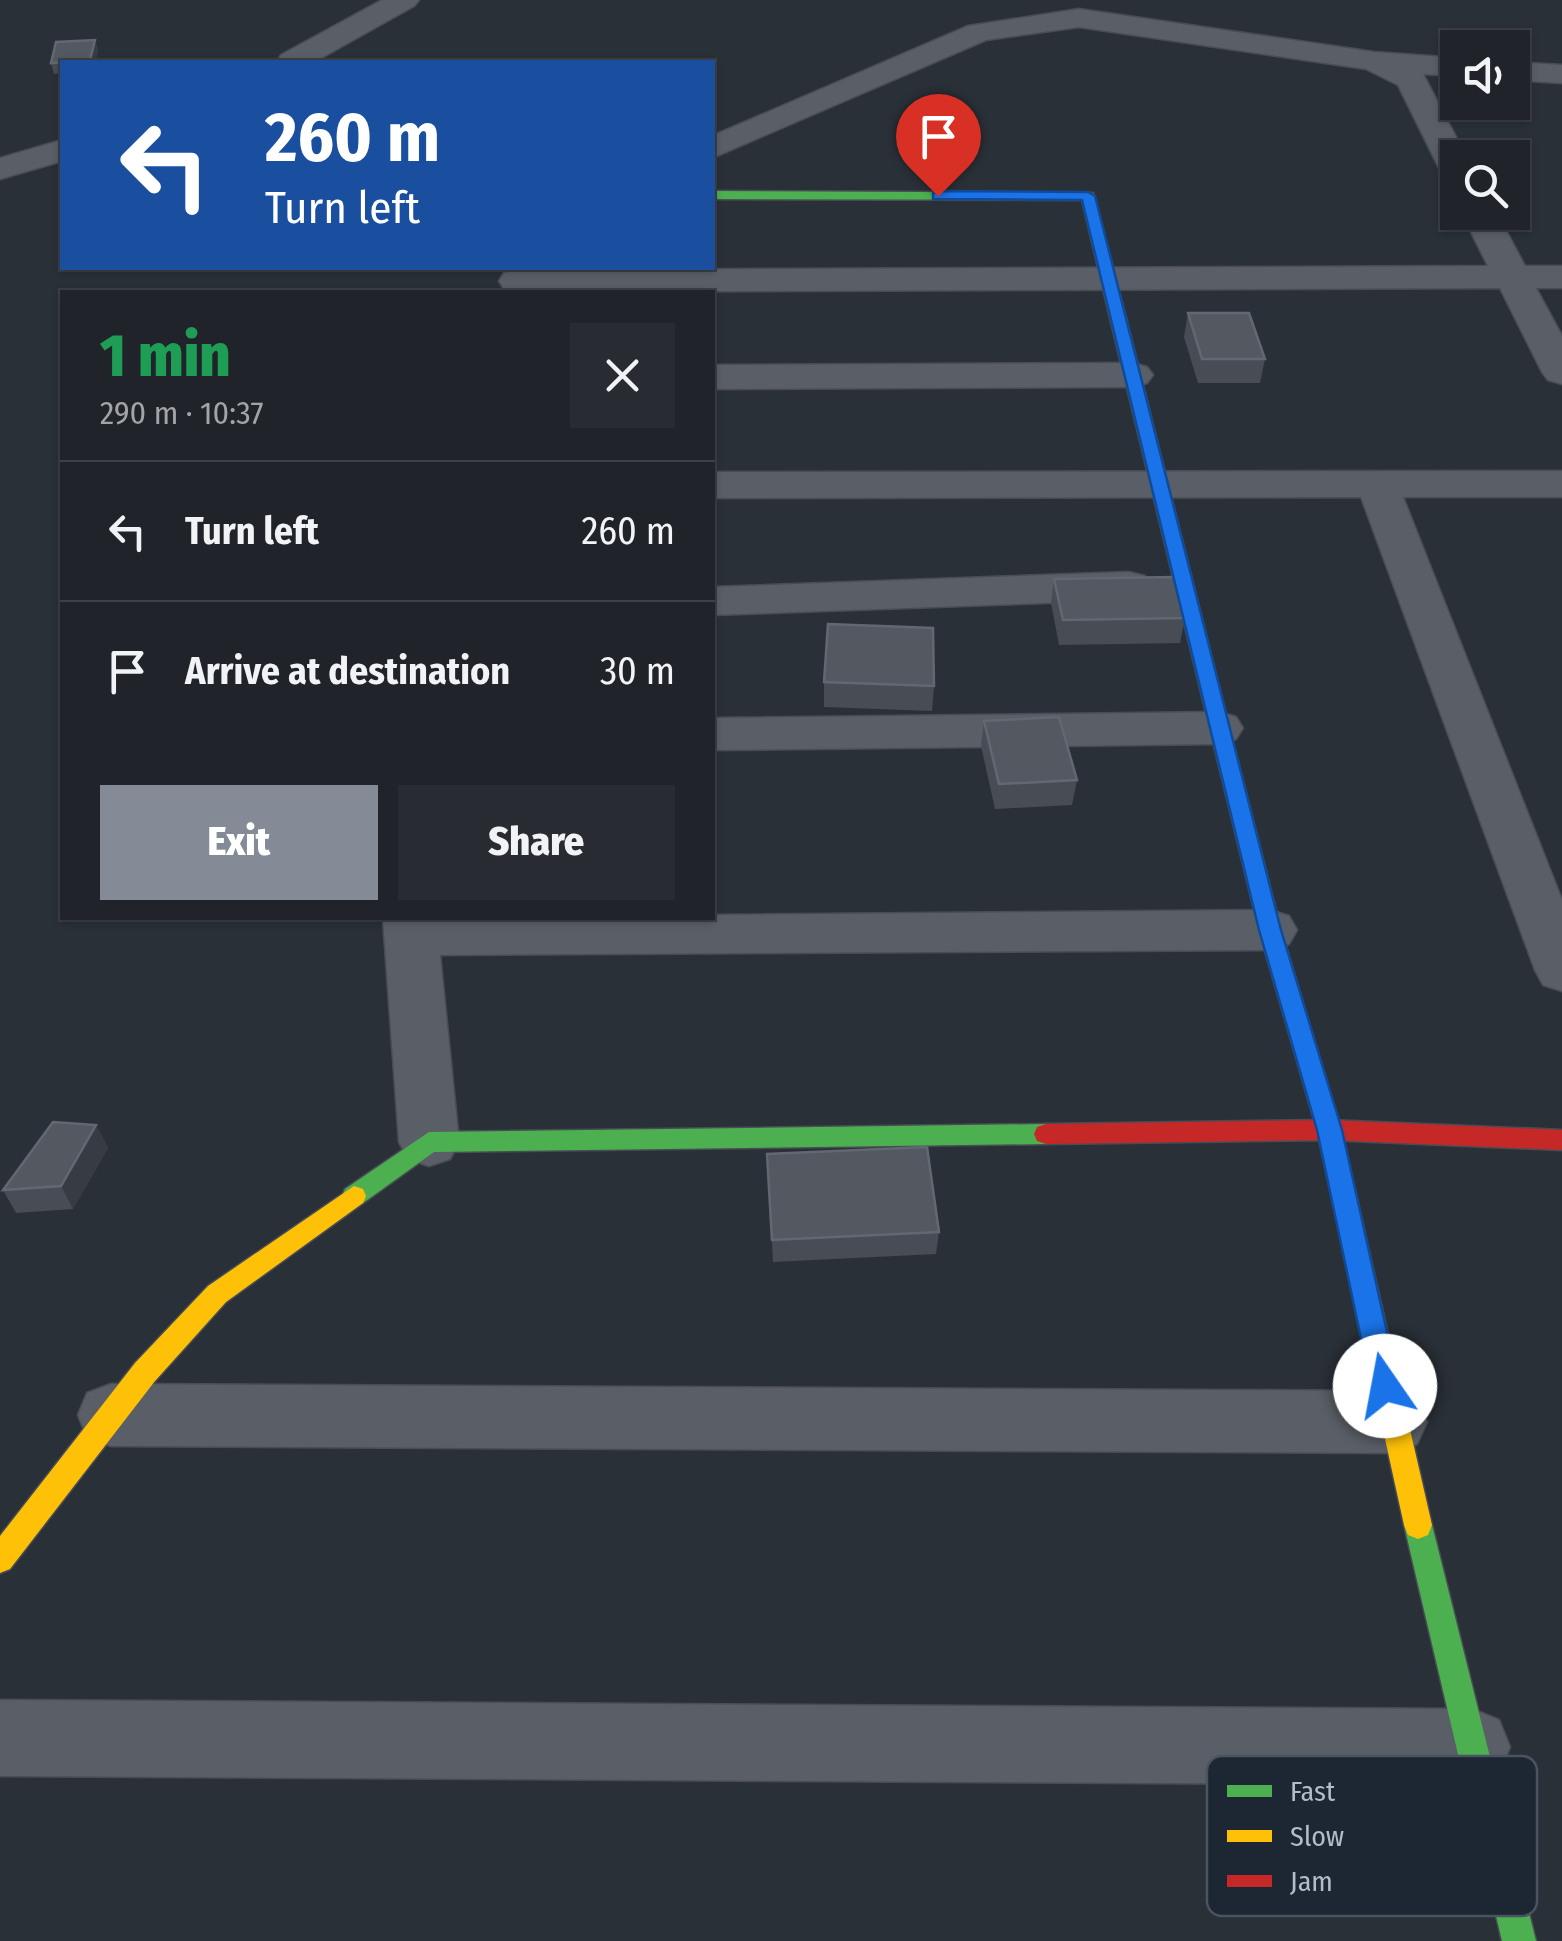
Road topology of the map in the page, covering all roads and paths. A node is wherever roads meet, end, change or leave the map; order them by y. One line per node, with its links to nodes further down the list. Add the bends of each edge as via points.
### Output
1 (404, 0): 2 (street)
2 (296, 60)
3 (1374, 61): 4 (street); 7 (street, via 1411,78); 8 (street, via 1080,18 979,32)
4 (1440, 66)
5 (1530, 72): 6 (street)
6 (1562, 74)
7 (1442, 140)
8 (715, 147)
9 (60, 151): 10 (street)
10 (0, 169)
11 (715, 195): 15 (street, via 1088,196)
12 (1487, 230): 13 (street)
13 (1510, 277): 14 (street); 15 (street); 17 (street)
14 (1562, 277)
15 (1109, 279): 16 (street); 18 (street)
16 (518, 280)
17 (1562, 372)
18 (1133, 376): 19 (street); 20 (street)
19 (715, 378)
20 (1160, 484): 21 (street); 23 (street); 24 (street)
21 (1378, 484): 22 (street); 30 (street)
22 (1562, 484)
23 (715, 485)
24 (1183, 584): 25 (street); 26 (street)
25 (715, 601)
26 (1219, 728): 27 (street); 29 (street)
27 (715, 734)
28 (412, 926): 29 (street); 33 (street)
29 (1270, 930): 31 (street)
30 (1562, 970)
31 (1329, 1130): 32 (street); 33 (street); 35 (street)
32 (1562, 1140)
33 (429, 1142): 34 (street, via 217,1294)
34 (111, 1415): 35 (street); 36 (street)
35 (1393, 1422): 38 (street)
36 (0, 1559)
37 (0, 1738): 38 (street)
38 (1472, 1747): 39 (street)
39 (1474, 1756)
40 (1513, 1916): 41 (street)
41 (1519, 1941)

